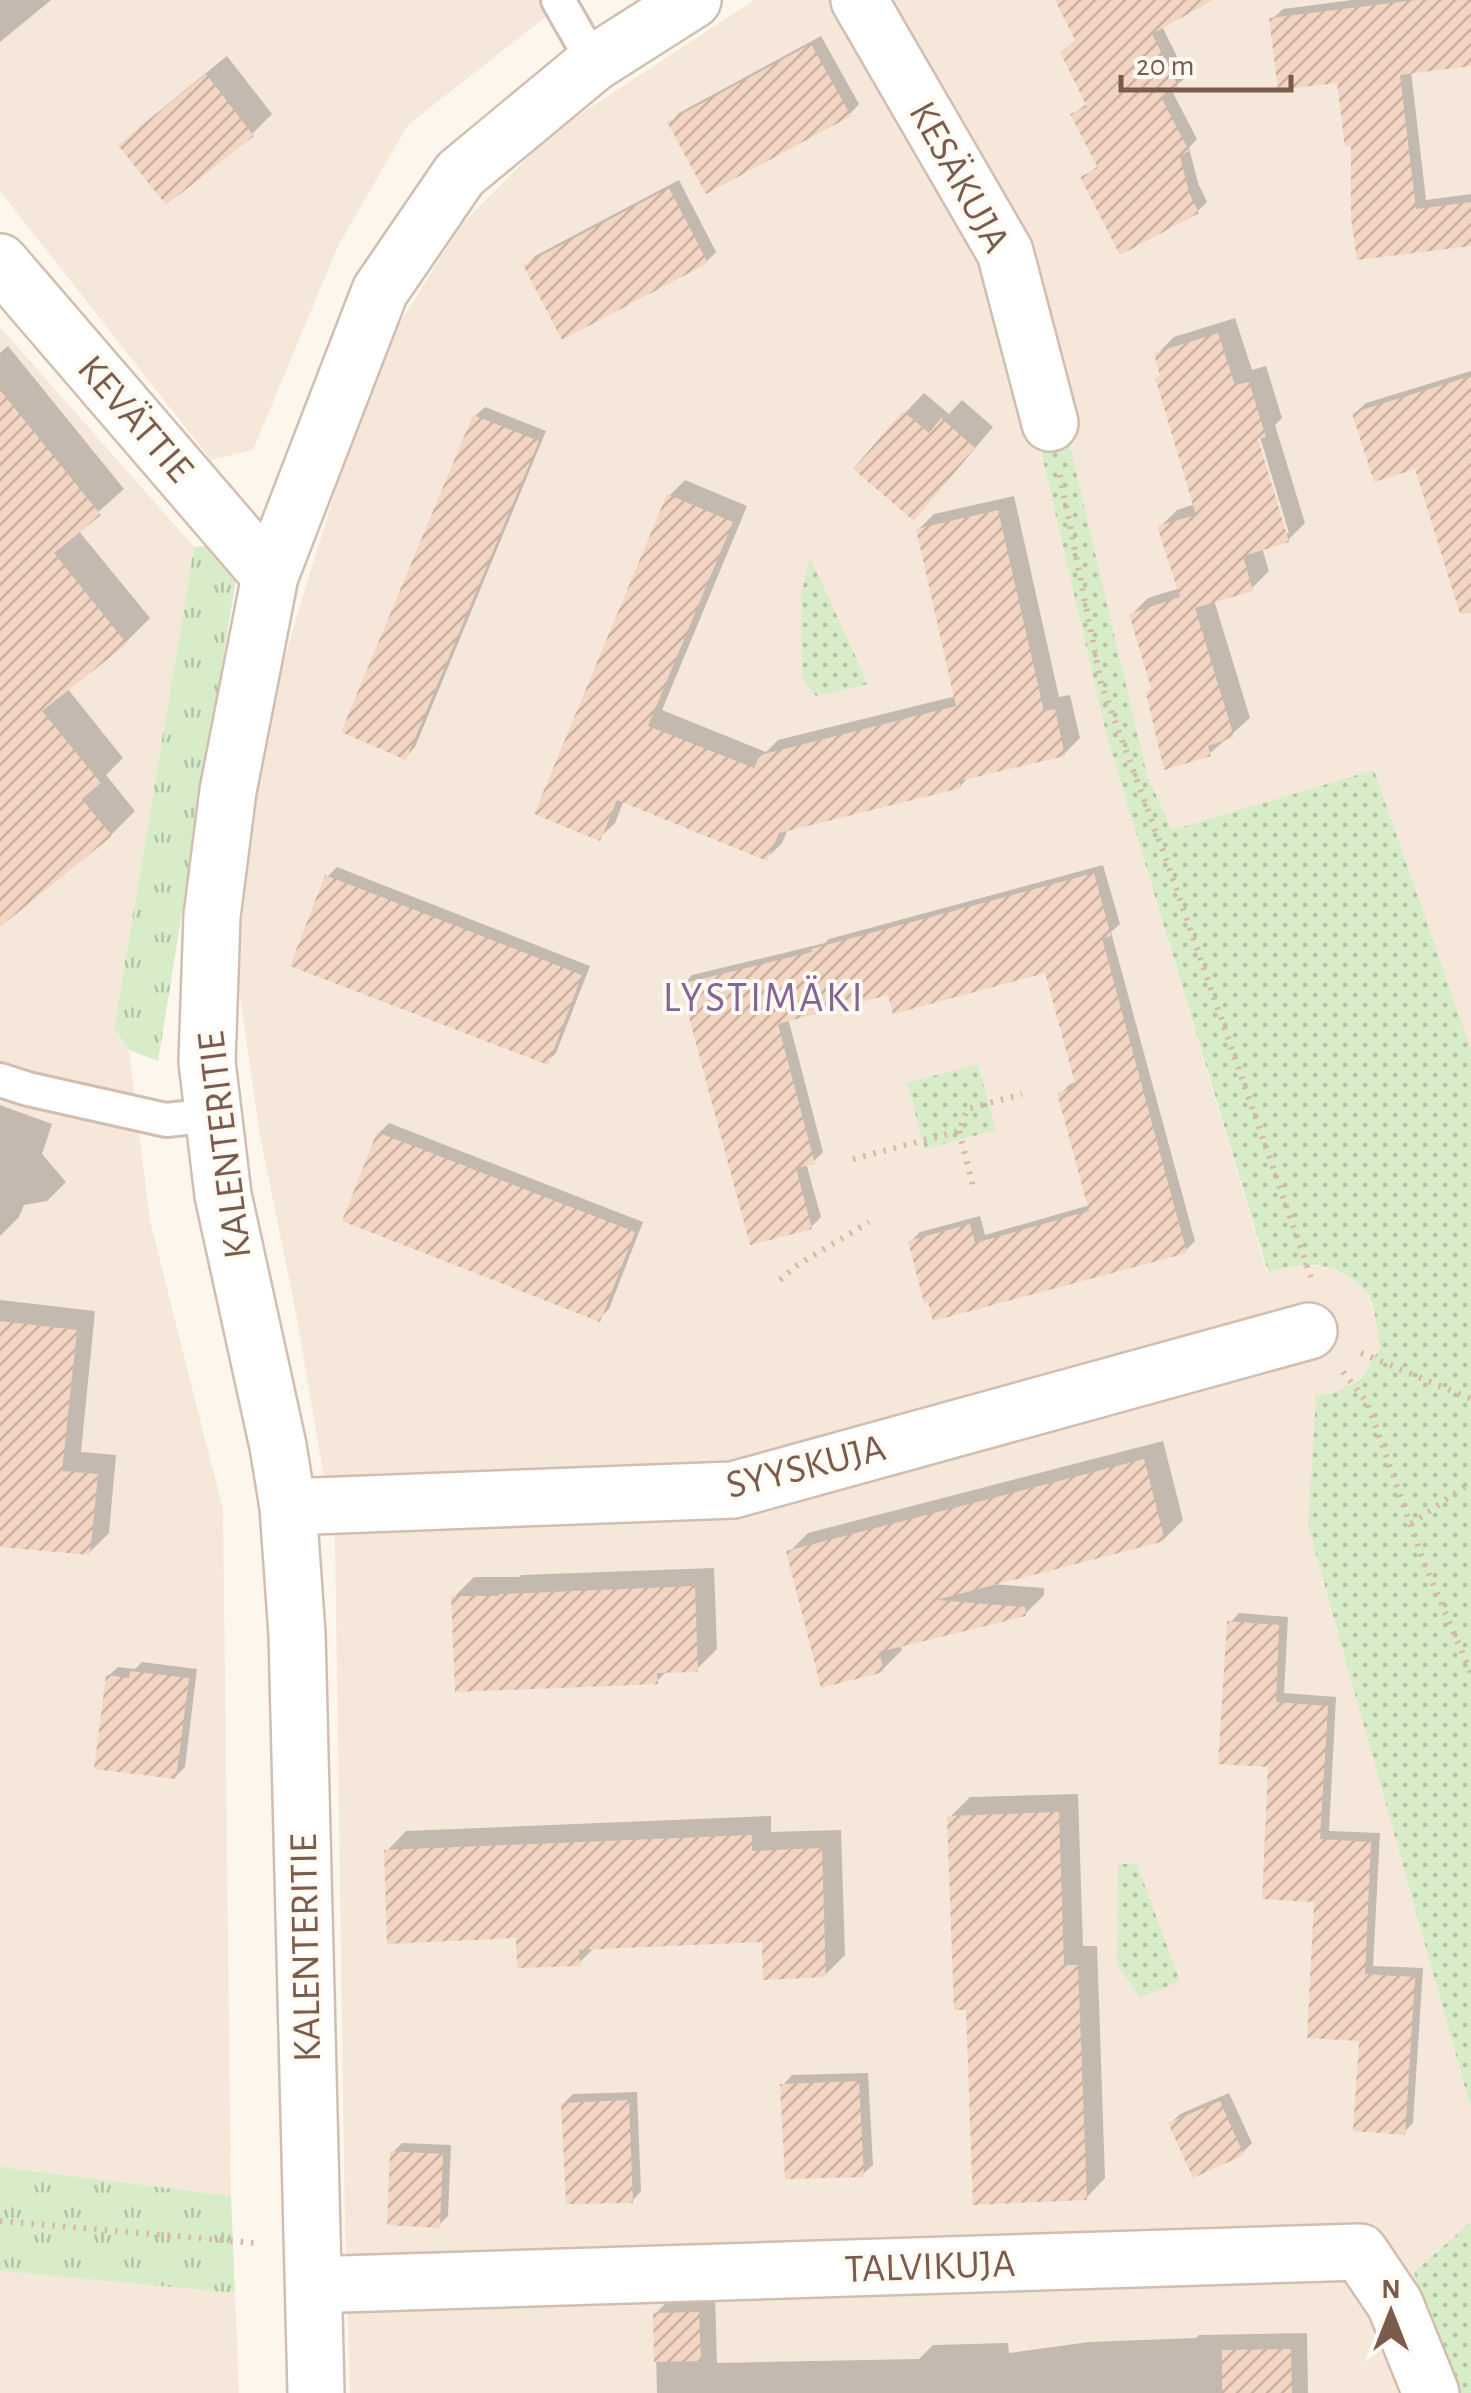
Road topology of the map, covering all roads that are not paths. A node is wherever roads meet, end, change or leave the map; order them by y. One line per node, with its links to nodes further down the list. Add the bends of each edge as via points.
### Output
1 (558, 0): 4 (lane)
2 (693, 0): 4 (street, KALENTERITIE)
3 (859, 0): 6 (street, KESÄKUJA, via 1005,252)
4 (594, 63): 7 (street, KALENTERITIE, via 460,174 380,291)
5 (0, 262): 7 (street, KEVÄTTIE)
6 (1050, 423)
7 (270, 576): 9 (street, KALENTERITIE, via 228,791 212,916)
8 (0, 1080): 9 (lane, via 166,1120)
9 (212, 1116): 11 (street, KALENTERITIE)
10 (1309, 1331): 11 (street, SYYSKUJA, via 733,1490)
11 (288, 1507): 13 (street, KALENTERITIE, via 298,1634)
12 (341, 2284): 14 (street, TALVIKUJA, via 1360,2252 1395,2304)
13 (316, 2393)
14 (1431, 2393)

